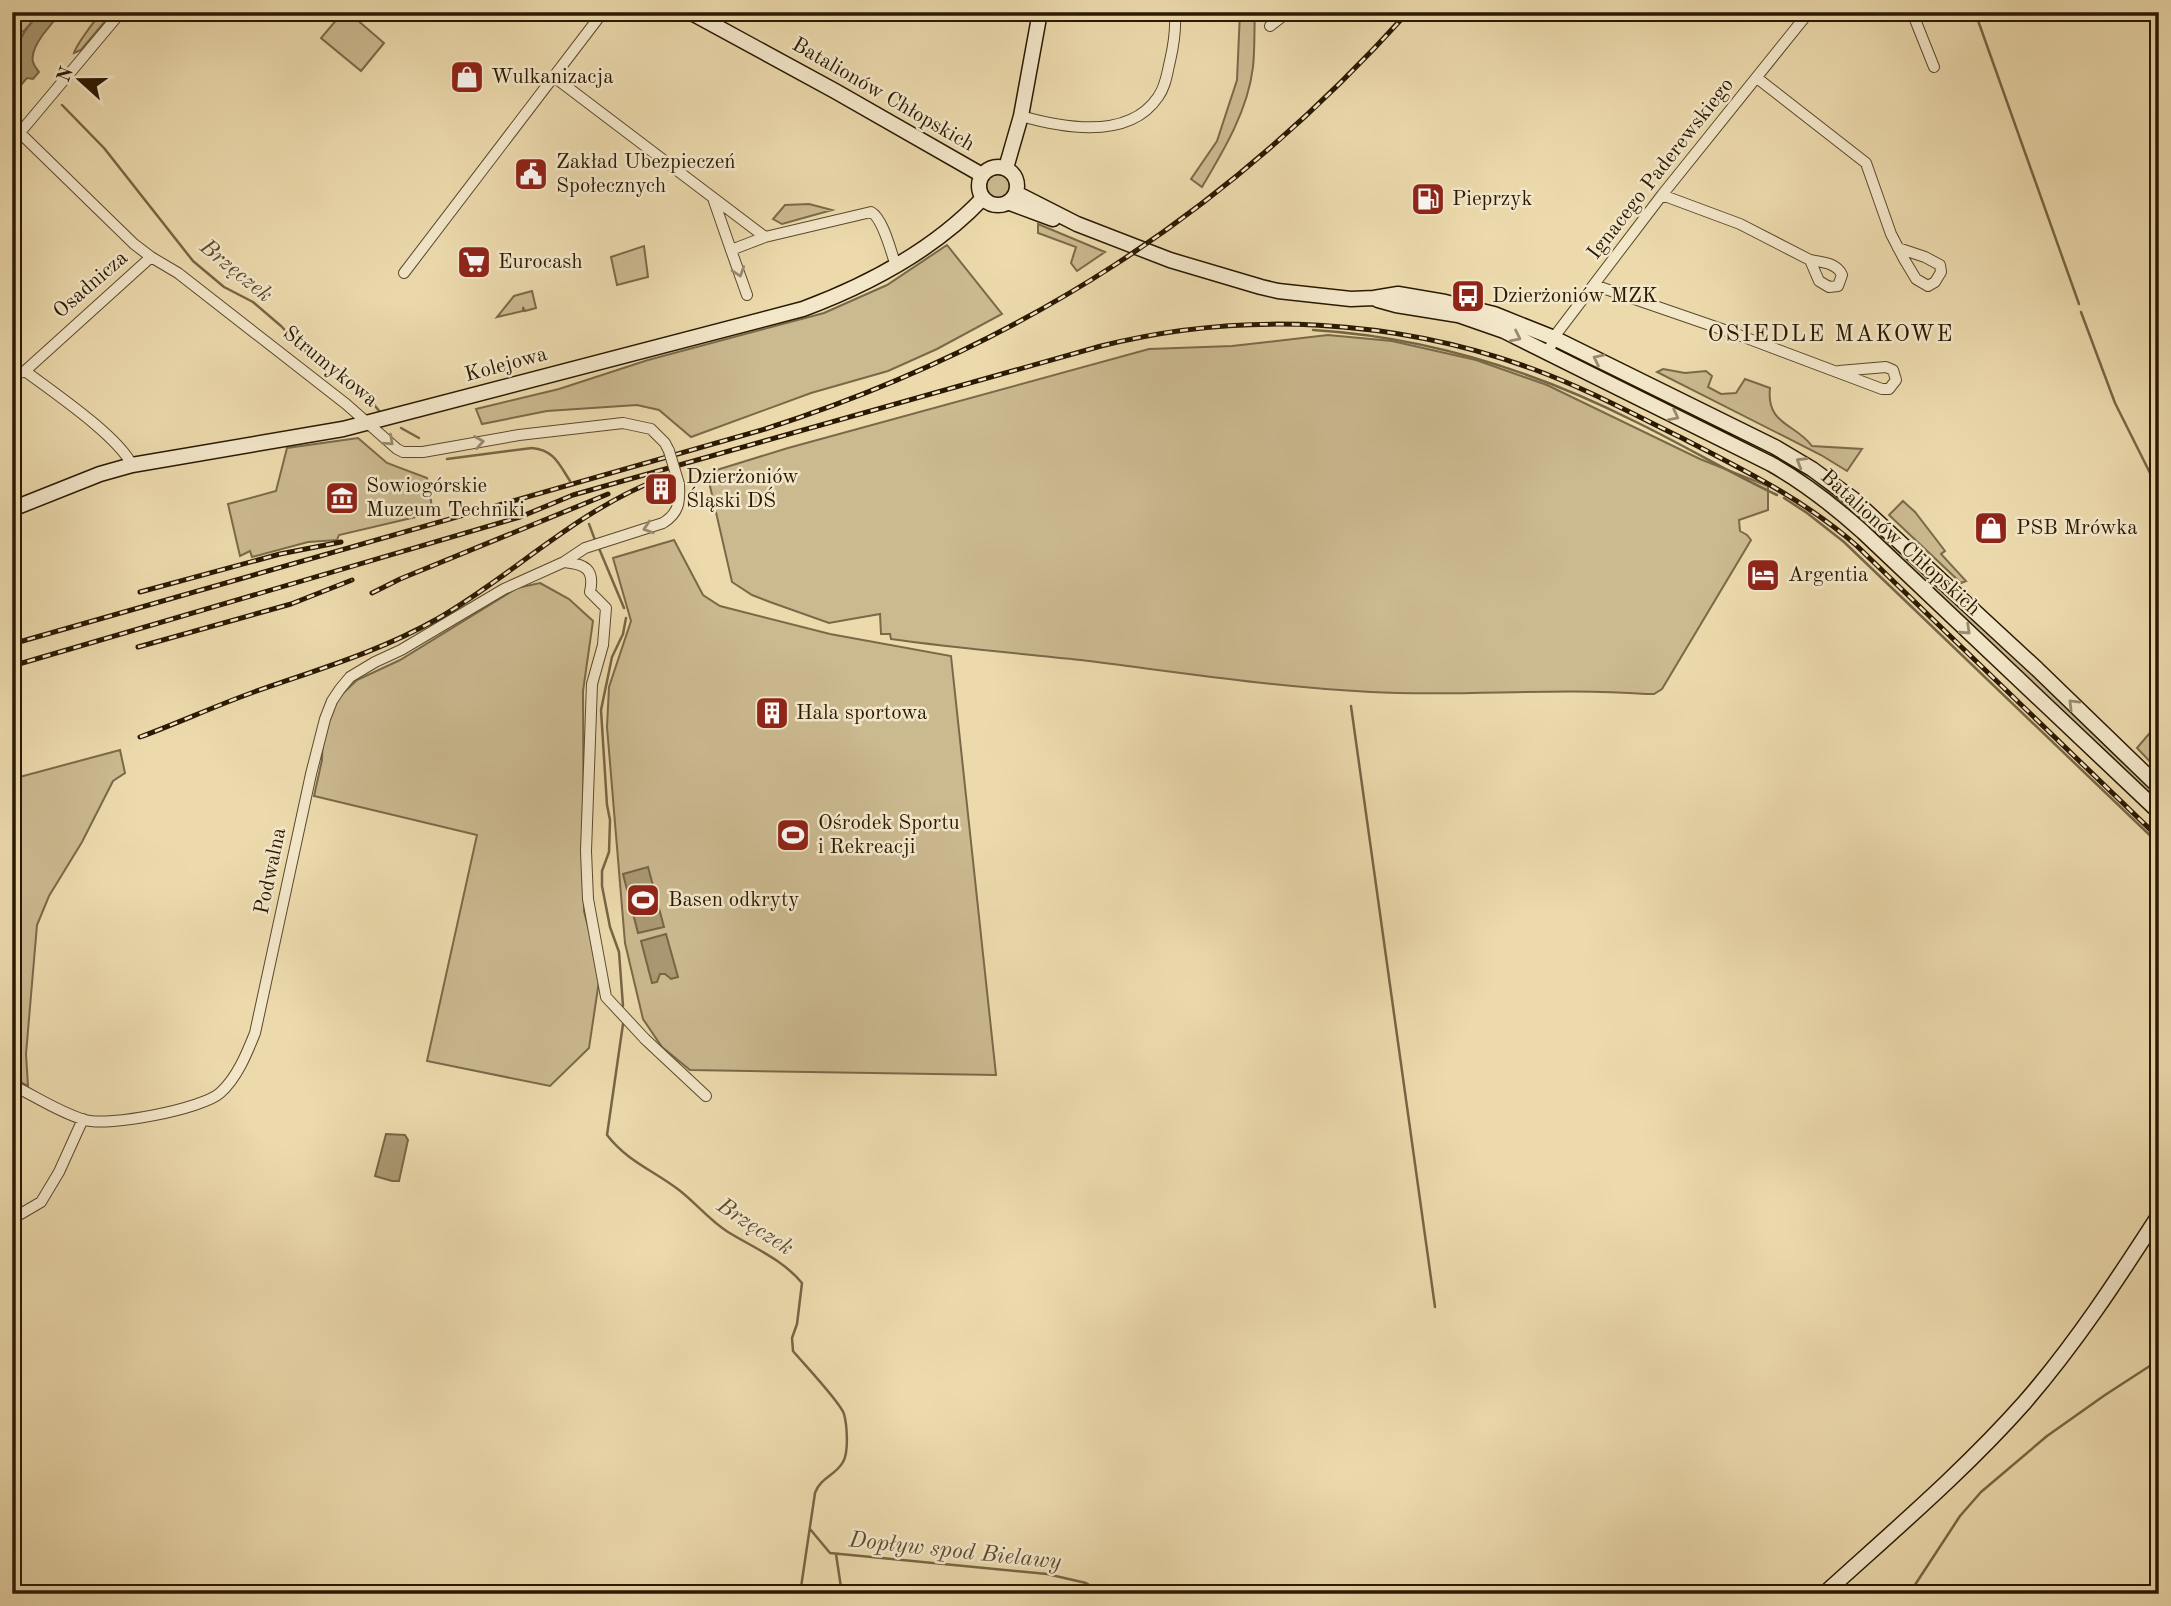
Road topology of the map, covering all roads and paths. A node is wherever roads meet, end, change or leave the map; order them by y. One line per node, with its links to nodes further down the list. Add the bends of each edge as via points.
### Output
1 (121, 12): 15 (street)
2 (603, 12): 12 (street)
3 (690, 12): 18 (main road, Batalionów Chłopskich)
4 (1018, 12): 9 (street)
5 (1175, 12): 14 (street, via 1176,32 1166,81 1159,97 1136,117 1087,127)
6 (1288, 12): 10 (street)
7 (1912, 12): 11 (street)
8 (1805, 13): 13 (street, Ignacego Paderewskiego)
9 (1040, 15): 14 (main road)
10 (1270, 26)
11 (1934, 67)
12 (554, 77): 22 (street); 29 (street)
13 (1757, 78): 19 (street, Ignacego Paderewskiego); 24 (street, via 1866,163)
14 (1021, 116): 17 (main road)
15 (20, 133): 16 (street); 26 (street, Strumykowa)
16 (12, 142)
17 (1006, 168): 18 (main road, via 995,167); 20 (main road, via 1016,181)
18 (982, 176): 21 (main road)
19 (1662, 195): 27 (street, via 1740,224); 30 (street, Ignacego Paderewskiego)
20 (1012, 197): 21 (main road, via 995,205); 32 (main road, Batalionów Chłopskich, via 1050,219 1077,224 1184,265 1261,287)
21 (983, 198): 28 (main road, Kolejowa, via 948,230)
22 (714, 201): 23 (street); 25 (street)
23 (765, 237): 25 (street); 28 (street, via 871,212 881,223)
24 (1898, 248): 24 (street, via 1916,279 1928,286 1935,282 1940,265)
25 (731, 250): 31 (street, one-way to 31)
26 (151, 257): 35 (street, Osadnicza); 38 (street, Strumykowa, via 178,272)
27 (1810, 260)
28 (896, 266): 38 (main road, Kolejowa, via 858,288 795,311)
29 (404, 273)
30 (1594, 285): 33 (street, Ignacego Paderewskiego); 36 (street)
31 (747, 295)
32 (1374, 298): 33 (main road, Batalionów Chłopskich, via 1398,294 1466,306); 34 (main road, Batalionów Chłopskich, one-way to 34, via 1470,318)
33 (1555, 338): 34 (street, Ignacego Paderewskiego); 43 (main road, Batalionów Chłopskich, one-way to 33, via 2037,668 1833,483 1775,447)
34 (1548, 352): 44 (main road, Batalionów Chłopskich, one-way to 44, via 1771,464 1813,490)
35 (25, 371): 37 (street, Osadnicza); 39 (street, via 108,437)
36 (1839, 372): 36 (street, via 1882,389 1889,389 1896,380 1893,370 1886,367)
37 (12, 376)
38 (369, 423): 39 (main road, Kolejowa); 40 (street, Strumykowa, one-way to 40, bridge, via 397,449 412,452 623,423 651,429 665,443)
39 (132, 465): 41 (main road, Kolejowa)
40 (679, 484): 42 (street, Podwalna, one-way to 42, via 679,506 668,520 585,548)
41 (12, 509)
42 (564, 562): 46 (street, via 586,567 593,582 590,592 606,608 603,645 592,684 586,852 588,899 606,998); 47 (street, Podwalna, via 504,589 375,662 340,689 325,719 272,961 245,1059 219,1093 201,1102 108,1123)
43 (2159, 787)
44 (2159, 812)
45 (12, 1085): 47 (street, Podwalna)
46 (706, 1096)
47 (83, 1119): 50 (street, via 41,1202)
48 (2159, 1207): 51 (main road)
49 (2159, 1215): 51 (main road)
50 (12, 1219)
51 (2142, 1240): 52 (main road, via 2078,1337 2023,1404)
52 (1824, 1594)

